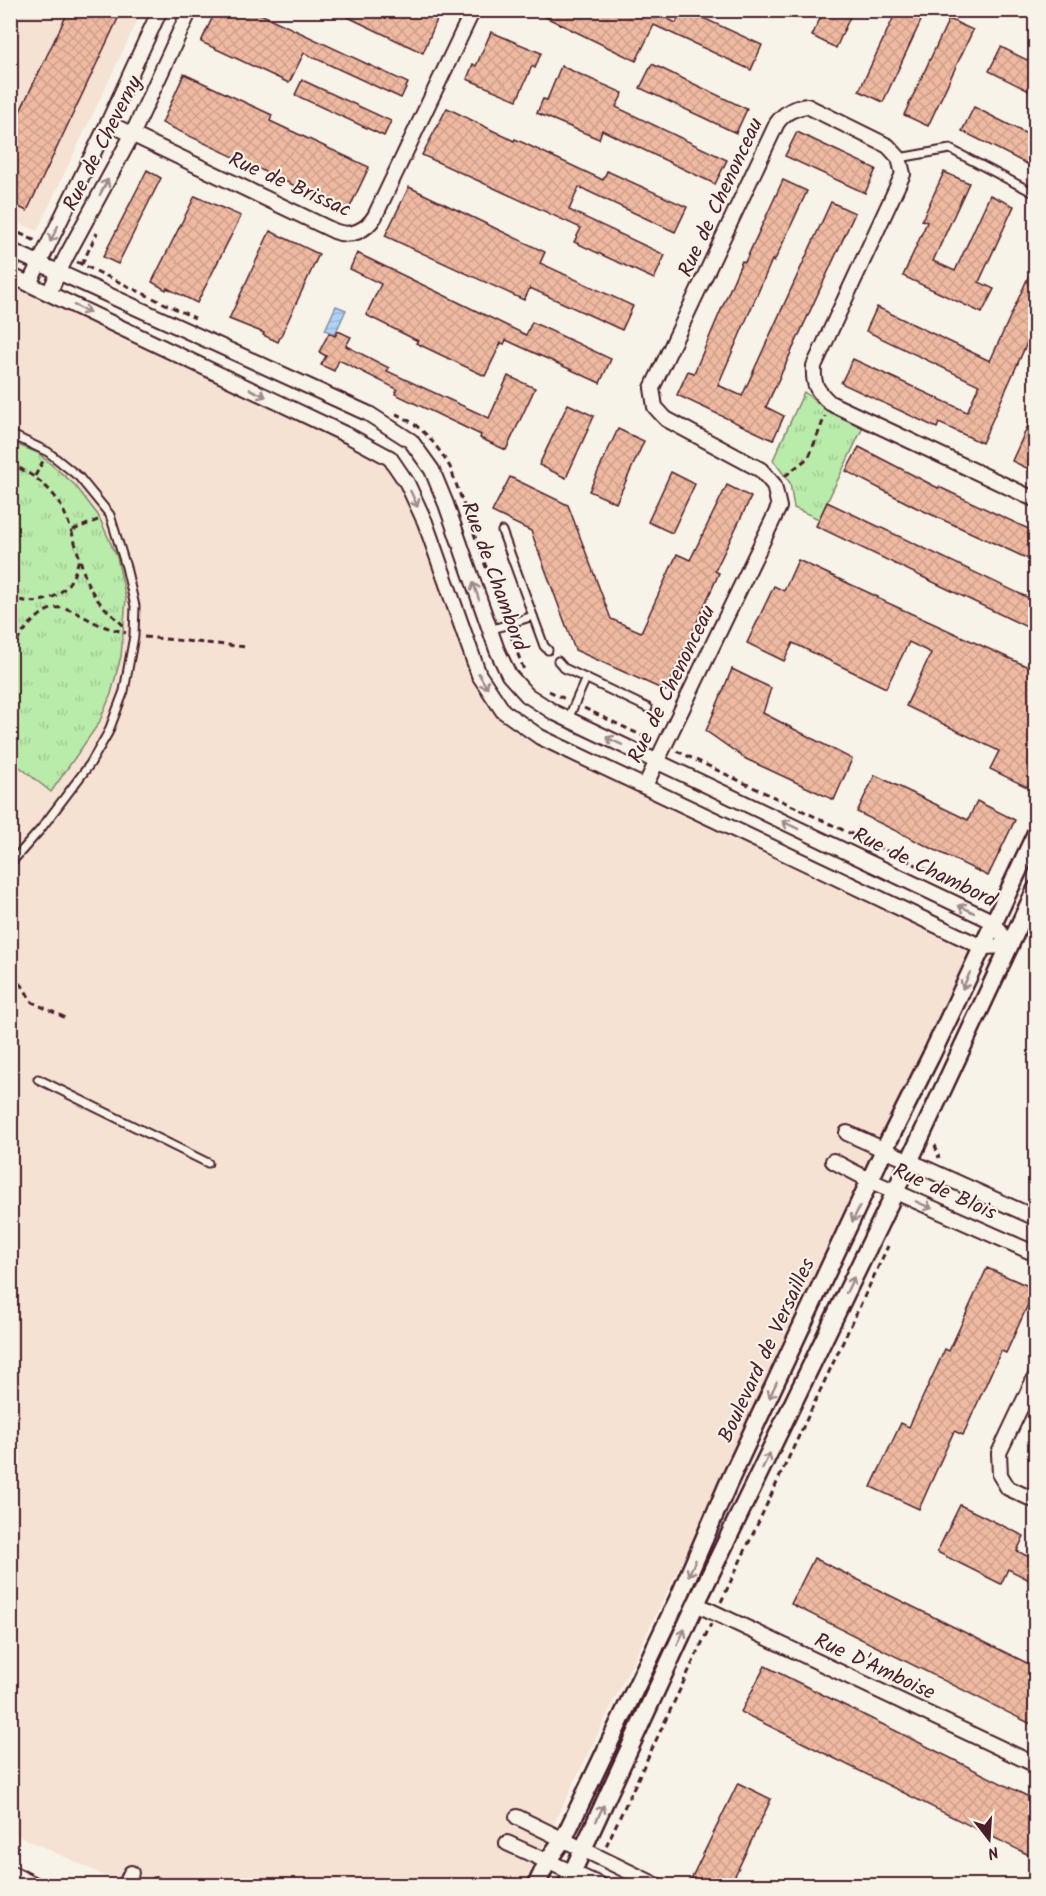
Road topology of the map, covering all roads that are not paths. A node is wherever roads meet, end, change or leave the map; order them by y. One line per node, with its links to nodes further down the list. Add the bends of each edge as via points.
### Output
1 (160, 10): 4 (street, Rue de Cheverny)
2 (190, 10): 5 (street, Rue de Cheverny)
3 (473, 10): 5 (street, Rue de Brissac, via 375,216 354,233 334,231)
4 (108, 123): 5 (street, Rue de Brissac); 9 (street, Rue de Cheverny, one-way to 9)
5 (132, 135): 10 (street, Rue de Cheverny, one-way to 5)
6 (899, 158): 7 (lane, via 950,149); 15 (street, via 903,174 814,366 813,380 818,392 830,403); 24 (street, Rue de Chenonceau, via 888,146 807,106 784,114 652,388 655,407 666,418 761,470 774,485 779,507)
7 (1035, 194)
8 (10, 250): 9 (street, Rue de Chambord)
9 (39, 263): 10 (street, Rue de Chambord); 12 (street, Rue de Cheverny)
10 (59, 273): 13 (street, Rue de Cheverny); 18 (street, Rue de Chambord, one-way to 10, via 432,470 411,441 369,414)
11 (10, 275): 12 (street)
12 (29, 284): 13 (street)
13 (49, 293): 25 (street, one-way to 25, via 390,458 425,522 479,675 503,711 540,737)
14 (10, 434): 27 (lane, via 48,452 79,477 110,515 135,606 124,691 108,733 90,764)
15 (1035, 500)
16 (502, 531): 17 (lane)
17 (533, 616): 18 (lane); 19 (lane)
18 (490, 630): 23 (street, Rue de Chambord, via 515,682 527,695)
19 (548, 650)
20 (558, 661): 21 (lane)
21 (586, 678): 22 (lane); 23 (lane)
22 (648, 708)
23 (568, 719): 24 (street, Rue de Chambord, one-way to 23)
24 (658, 762): 25 (street, Rue de Chenonceau); 29 (street, Rue de Chambord, one-way to 24)
25 (645, 786): 31 (street)
26 (1035, 833): 29 (street, Boulevard de Versailles)
27 (10, 864)
28 (1035, 889): 30 (street)
29 (994, 922): 30 (street, Rue de Chambord); 31 (street, Boulevard de Versailles)
30 (1009, 946): 31 (street); 36 (street)
31 (982, 947): 34 (street, Boulevard de Versailles, one-way to 34)
32 (38, 1079): 37 (lane)
33 (847, 1133): 34 (street, Rue de Blois)
34 (884, 1150): 36 (street, Rue de Blois); 38 (street, Boulevard de Versailles)
35 (833, 1161): 38 (street, Rue de Blois)
36 (909, 1161): 39 (street); 40 (street, Rue de Blois)
37 (208, 1162)
38 (871, 1181): 39 (street, Rue de Blois); 47 (street, Boulevard de Versailles, one-way to 47)
39 (895, 1192): 41 (street, Rue de Blois, one-way to 41); 44 (street, one-way to 39)
40 (1035, 1218)
41 (1035, 1254)
42 (1035, 1375): 43 (street, via 999,1453 1000,1475 1008,1488)
43 (1035, 1501)
44 (696, 1604): 45 (street, Rue D'Amboise); 49 (street, one-way to 44)
45 (1035, 1765)
46 (517, 1817): 47 (street)
47 (564, 1838): 49 (street); 50 (street, Boulevard de Versailles)
48 (507, 1843): 50 (street)
49 (584, 1848): 52 (street); 56 (street)
50 (548, 1860): 52 (street); 54 (street, Boulevard de Versailles)
51 (10, 1874): 53 (street)
52 (569, 1879): 55 (street)
53 (34, 1886)
54 (536, 1886)
55 (602, 1886)
56 (658, 1886)

